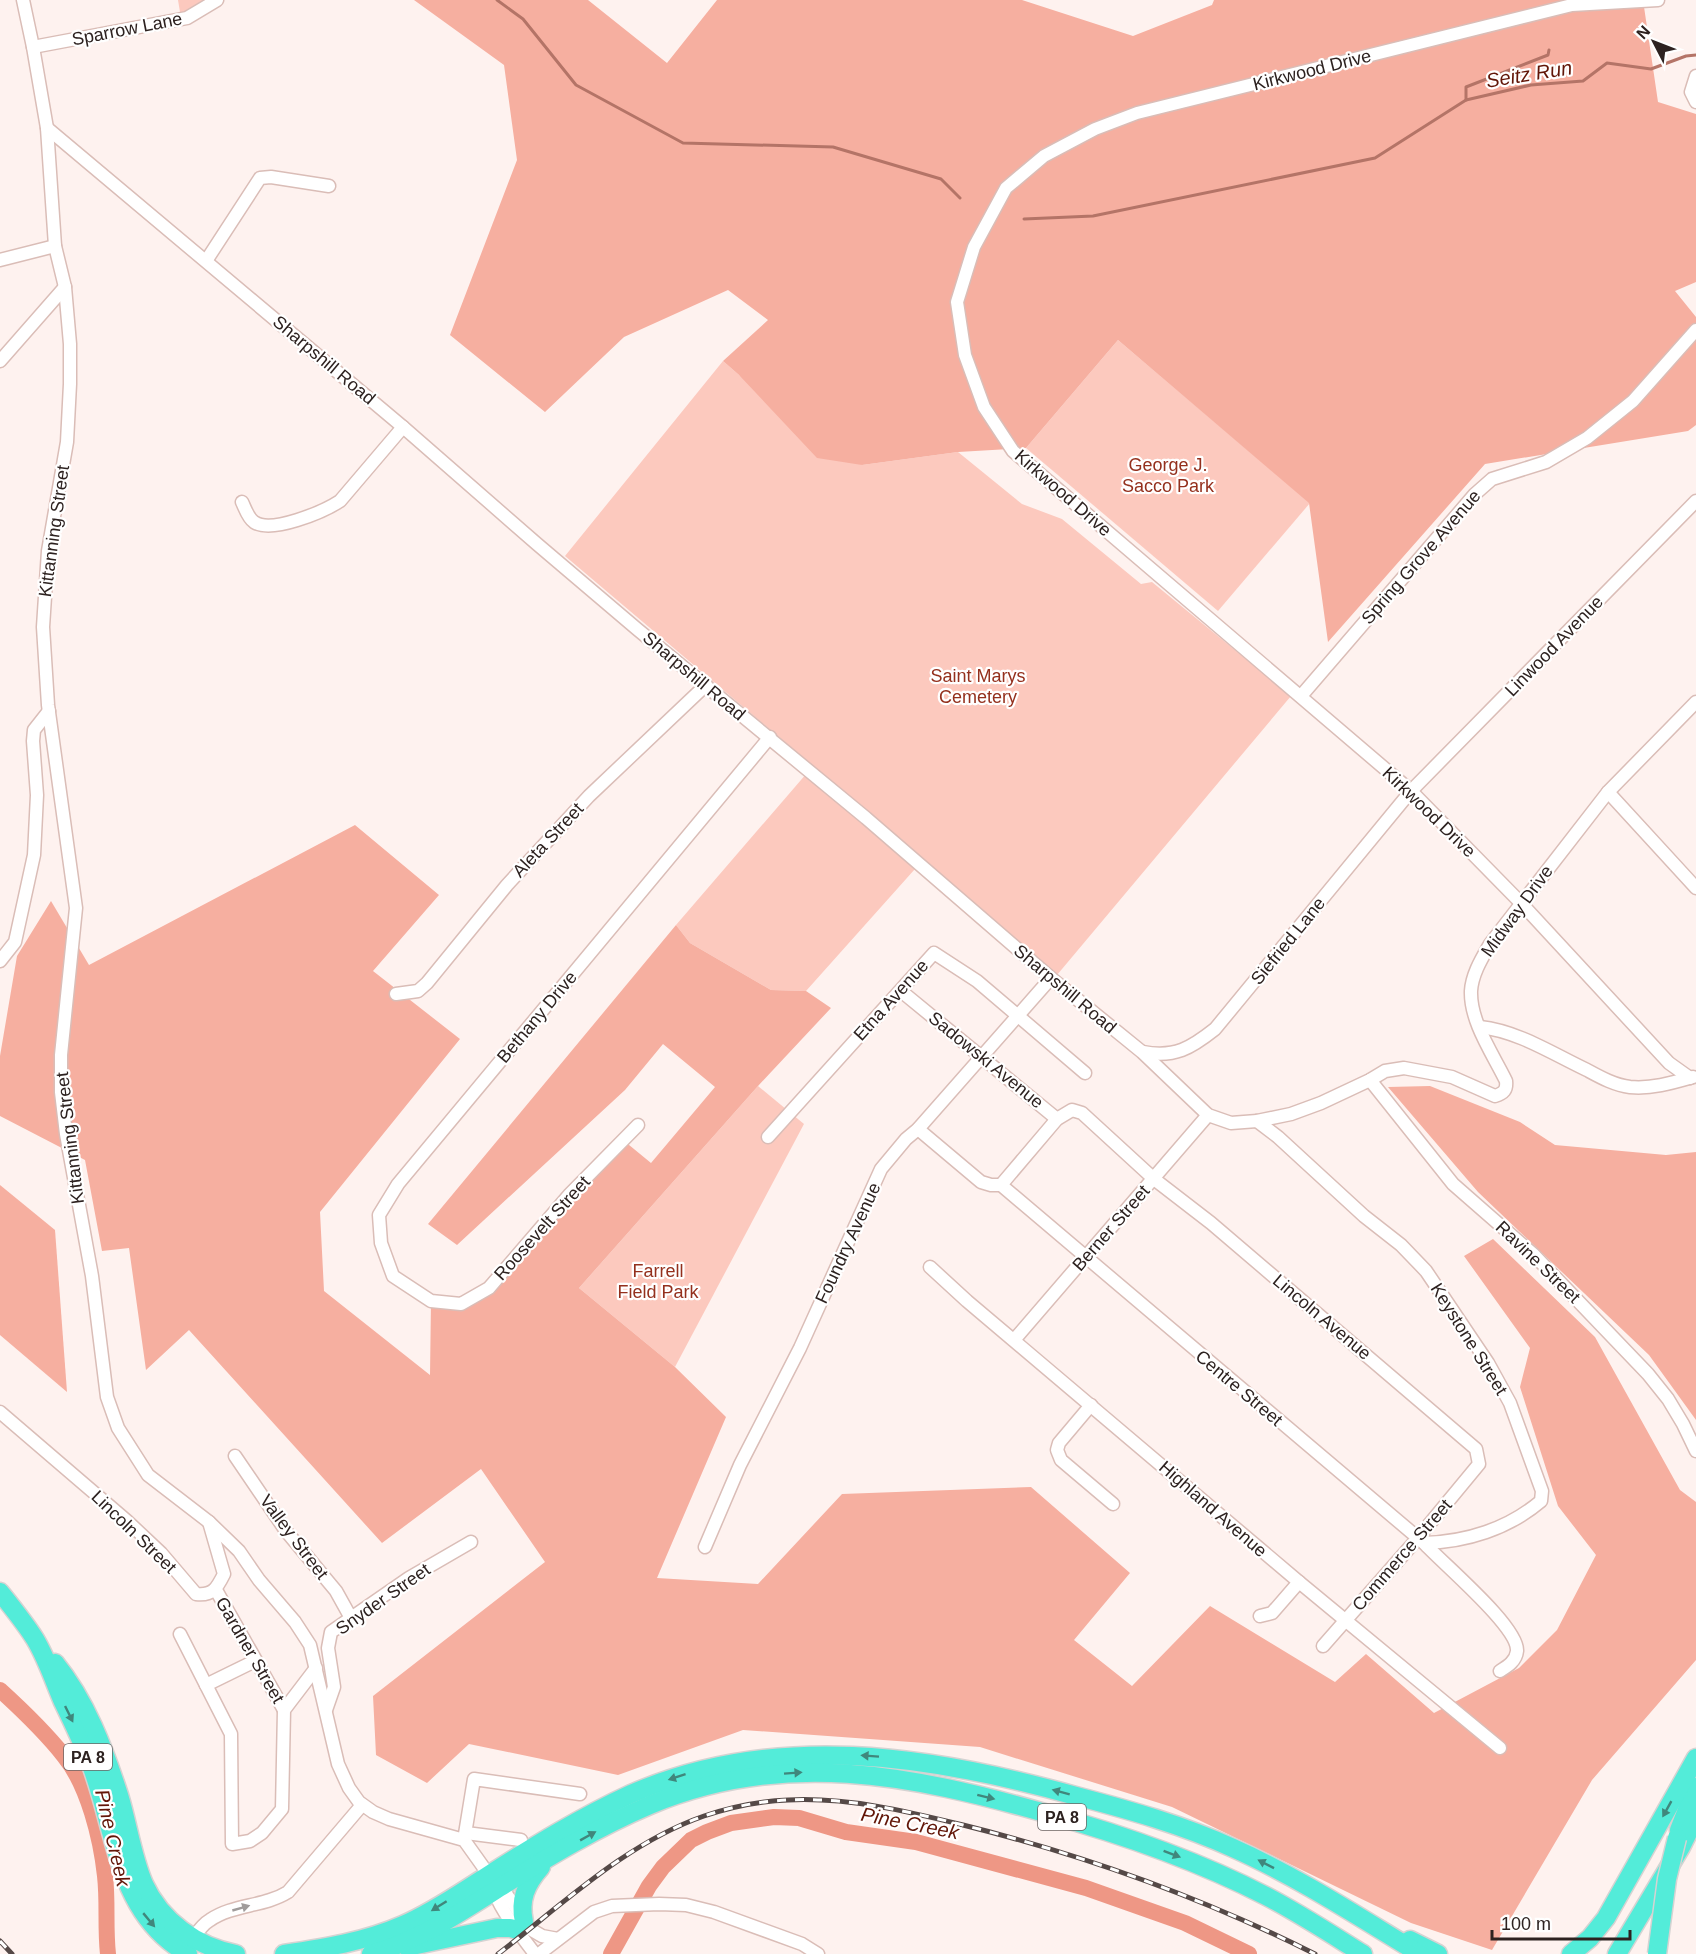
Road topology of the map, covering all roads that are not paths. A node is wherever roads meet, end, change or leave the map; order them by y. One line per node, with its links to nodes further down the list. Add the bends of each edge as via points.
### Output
1 (22, 0): 5 (street, Kittanning Street)
2 (217, 0): 5 (street, Sparrow Lane, via 188,18)
3 (1658, 0): 4 (street, Kirkwood Drive)
4 (1571, 2): 20 (street, Kirkwood Drive, via 1137,113 1095,129 1044,156 1006,188 974,247 957,302 965,355 984,407 1013,451)
5 (33, 47): 8 (street, Kittanning Street)
6 (1696, 76): 7 (street, via 1691,92)
7 (1696, 102)
8 (47, 128): 10 (street, Kittanning Street); 12 (street, Sharpshill Road)
9 (329, 186): 12 (street, via 260,178)
10 (55, 246): 11 (street); 13 (street, Kittanning Street)
11 (0, 260)
12 (206, 261): 16 (street, Sharpshill Road)
13 (64, 287): 15 (street); 22 (street, Kittanning Street, via 70,344 67,442 48,551 42,627)
14 (1695, 330): 20 (street, Spring Grove Avenue, via 1633,401 1587,438 1546,462 1492,479 1475,494)
15 (0, 362)
16 (403, 427): 18 (street, via 340,501 328,509 269,526 251,521); 19 (street, Sharpshill Road)
17 (1696, 501): 24 (street, Linwood Avenue)
18 (242, 502)
19 (706, 685): 23 (street, Sharpshill Road); 31 (street, Aleta Street, via 589,796 507,885 427,983 418,991)
20 (1301, 696): 24 (street, Kirkwood Drive)
21 (1696, 702): 25 (street, Midway Drive)
22 (49, 711): 28 (street, via 34,730 34,855 15,942); 57 (street, Kittanning Street, via 76,908 61,1055 61,1092 92,1276 107,1397 118,1428 148,1475)
23 (770, 737): 29 (street, Sharpshill Road); 49 (street, Bethany Drive, via 398,1184 379,1215 381,1243 393,1276)
24 (1412, 791): 27 (street, Kirkwood Drive); 34 (street, Siefried Lane, via 1215,1029 1196,1044 1175,1053)
25 (1608, 792): 26 (street); 27 (street, Midway Drive)
26 (1696, 888)
27 (1521, 903): 33 (street, Midway Drive, via 1477,967 1471,989); 37 (street, Kirkwood Drive, via 1669,1063)
28 (0, 961)
29 (1051, 978): 32 (street, Foundry Avenue); 34 (street, Sharpshill Road)
30 (900, 991): 32 (street, Etna Avenue, via 934,953 977,981); 35 (street, Sadowski Avenue); 44 (street, Etna Avenue)
31 (396, 994)
32 (1018, 1017): 35 (street, Foundry Avenue); 36 (street, Etna Avenue)
33 (1480, 1027): 37 (street, via 1521,1038 1607,1081 1628,1087 1654,1087); 38 (street, Midway Drive, via 1506,1081 1503,1094 1496,1096 1452,1077 1404,1068 1385,1071)
34 (1142, 1052): 39 (street, Sharpshill Road)
35 (983, 1058): 40 (street, Sadowski Avenue); 43 (street, Foundry Avenue)
36 (1084, 1073)
37 (1693, 1078)
38 (1370, 1080): 41 (street, Sharpshill Road, via 1291,1114); 53 (street, Ravine Street, via 1453,1184 1533,1254 1648,1374 1668,1399)
39 (1208, 1115): 41 (street, Sharpshill Road, via 1231,1123); 45 (street, Berner Street)
40 (1058, 1119): 45 (street, Sadowski Avenue, via 1072,1110 1083,1113); 46 (street)
41 (1257, 1121): 58 (street, Keystone Street, via 1426,1271 1510,1403 1542,1491 1540,1501 1531,1510 1479,1536 1443,1543)
42 (638, 1125): 49 (street, Roosevelt Street, via 570,1194 489,1288 460,1304)
43 (918, 1129): 46 (street, Centre Street, via 981,1182); 60 (street, Foundry Avenue, via 881,1169)
44 (768, 1137)
45 (1154, 1179): 47 (street, Berner Street); 55 (street, Lincoln Avenue, via 1476,1449)
46 (1001, 1185): 47 (street, Centre Street)
47 (1084, 1257): 50 (street, Berner Street); 58 (street, Centre Street)
48 (930, 1267): 50 (street, Highland Avenue)
49 (431, 1301)
50 (1014, 1340): 51 (street, Highland Avenue)
51 (1091, 1405): 56 (street, via 1057,1450 1061,1460); 61 (street, Highland Avenue)
52 (0, 1412): 62 (street, Lincoln Street, via 127,1521 196,1594)
53 (1696, 1451)
54 (235, 1456): 65 (street, Valley Street, via 286,1531 336,1591)
55 (1479, 1464): 58 (street, Commerce Street)
56 (1113, 1504)
57 (209, 1522): 62 (street, via 225,1574); 70 (street, Kittanning Street, via 239,1551 295,1622 310,1645)
58 (1420, 1541): 66 (street, Commerce Street); 71 (street, Centre Street, via 1490,1608 1515,1639 1515,1659)
59 (471, 1542): 65 (street, Snyder Street)
60 (705, 1547)
61 (1299, 1582): 64 (street, via 1272,1613); 66 (street, Highland Avenue)
62 (216, 1590): 69 (street, Gardner Street)
63 (0, 1592): 88 (highway, PA 8, via 37,1641 91,1765 132,1896 156,1929)
64 (1260, 1616)
65 (351, 1618): 74 (street, Snyder Street, via 332,1632 328,1648 334,1687)
66 (1346, 1620): 68 (street, Commerce Street); 75 (street, Highland Avenue)
67 (180, 1634): 72 (street)
68 (1323, 1646)
69 (255, 1661): 72 (street); 73 (street, Gardner Street)
70 (316, 1668): 73 (street); 74 (street, Kittanning Street)
71 (1500, 1671)
72 (206, 1685): 73 (street, via 231,1734 232,1844 250,1841 262,1833 282,1809)
73 (284, 1710)
74 (326, 1712): 79 (street, Kittanning Street, via 340,1770)
75 (1500, 1748)
76 (1696, 1758): 97 (highway, one-way to 97, via 1606,1918)
77 (1696, 1787): 99 (highway, bridge, via 1667,1879)
78 (579, 1794): 81 (street, via 474,1779)
79 (362, 1805): 81 (street, Kittanning Street, via 389,1819); 88 (street, one-way to 79, via 207,1922 216,1916 288,1892)
80 (1696, 1817): 98 (highway)
81 (465, 1837): 82 (street, Kittanning Street); 84 (street)
82 (521, 1840)
83 (554, 1854): 84 (highway, PA 8); 86 (highway, via 526,1887); 94 (highway, PA 8, one-way to 94, via 651,1805 712,1785 790,1773 878,1775 1010,1803 1151,1847 1269,1898)
84 (495, 1884): 85 (highway, PA 8, one-way to 84, via 1231,1847 1118,1807 968,1770 893,1758 828,1754 750,1760 673,1778 586,1816); 86 (street); 89 (highway, PA 8, via 436,1927); 91 (highway, PA 8, one-way to 91, via 370,1937)
85 (1317, 1892): 95 (highway, PA 8); 96 (highway)
86 (521, 1926): 87 (street); 89 (highway); 92 (street)
87 (558, 1939): 92 (street); 93 (street, via 594,1912 622,1905 686,1905 795,1941)
88 (191, 1946): 90 (highway, PA 8)
89 (378, 1952)
90 (236, 1954)
91 (284, 1954)
92 (537, 1954)
93 (818, 1954)
94 (1363, 1954)
95 (1420, 1954)
96 (1438, 1954)
97 (1571, 1954)
98 (1617, 1954)
99 (1656, 1954)

